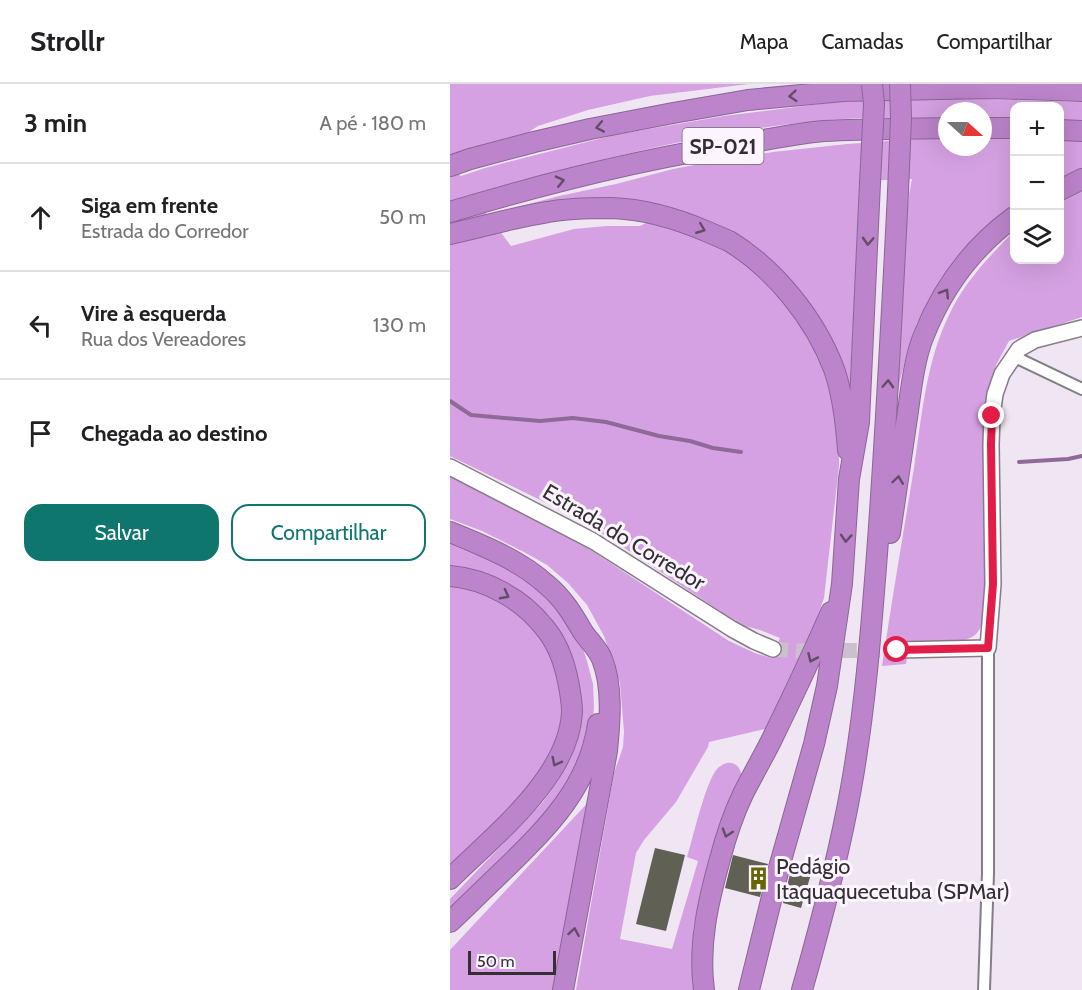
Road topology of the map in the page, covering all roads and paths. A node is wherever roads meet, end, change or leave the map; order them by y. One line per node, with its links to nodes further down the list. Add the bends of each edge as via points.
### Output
1 (872, 84): 21 (highway, one-way to 21, bridge, via 859,422)
2 (900, 84): 29 (highway, one-way to 2, bridge, via 885,443)
3 (964, 84): 4 (highway)
4 (990, 88): 5 (highway, SP-021); 11 (highway, SP-021, one-way to 11, via 843,91 748,100 590,129)
5 (1082, 91)
6 (938, 128): 14 (highway, SP-021, one-way to 6, via 620,167 716,147 822,132)
7 (992, 128): 8 (highway)
8 (1010, 128)
9 (1064, 130): 10 (highway)
10 (1082, 131)
11 (450, 166)
12 (1082, 179): 13 (highway)
13 (1064, 188)
14 (450, 212)
15 (1010, 221): 29 (highway, one-way to 15, via 878,627 922,337 960,268)
16 (450, 234): 21 (highway, one-way to 21, via 548,212 613,208 670,218 728,241 775,279 796,302 822,344 842,397)
17 (1082, 328): 18 (street, via 1028,343)
18 (1013, 356): 19 (street); 26 (street, via 1002,374 992,416 993,584)
19 (1082, 389)
20 (450, 466): 27 (street, Estrada do Corredor, via 593,541 732,629)
21 (849, 479): 24 (highway, one-way to 24)
22 (450, 532): 25 (highway, via 529,570 562,600)
23 (450, 576): 30 (highway, one-way to 30, via 497,590 537,618 557,646 565,668 572,713 548,778)
24 (842, 584): 33 (highway, one-way to 33, via 809,663 729,825 704,923); 34 (highway, via 814,744)
25 (584, 633): 31 (highway, via 596,670 599,701 593,749 582,775 573,794 536,839); 32 (highway, one-way to 25, via 609,727 607,675 601,657)
26 (988, 648): 28 (street); 36 (street)
27 (773, 649)
28 (897, 650)
29 (868, 662): 35 (highway, via 852,786)
30 (450, 879)
31 (450, 922)
32 (563, 990)
33 (704, 990)
34 (749, 990)
35 (804, 990)
36 (984, 990)

